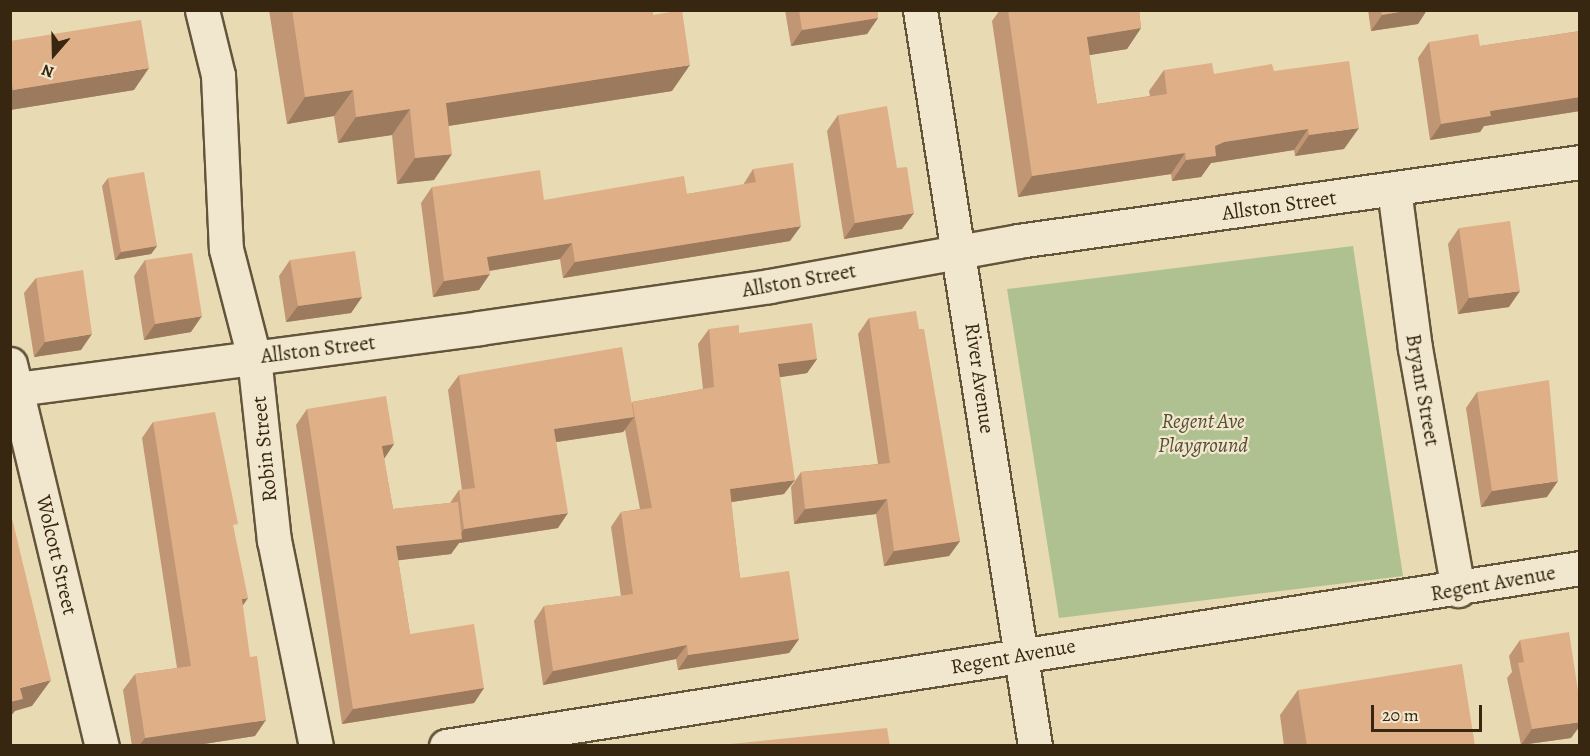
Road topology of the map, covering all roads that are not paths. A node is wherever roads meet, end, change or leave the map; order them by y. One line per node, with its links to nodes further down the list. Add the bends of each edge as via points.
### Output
1 (202, 10): 6 (street, Robin Street, via 218,75 226,249)
2 (920, 10): 5 (street, River Avenue)
3 (1580, 162): 4 (street, Allston Street)
4 (1394, 189): 5 (street, Allston Street); 9 (street, Bryant Street, via 1415,348)
5 (962, 251): 6 (street, Allston Street, via 757,288); 10 (street, River Avenue)
6 (254, 357): 7 (street, Allston Street); 12 (street, Robin Street, via 274,540)
7 (14, 377): 11 (street, Wolcott Street)
8 (1580, 568): 9 (street, Regent Avenue)
9 (1458, 590): 10 (street, Regent Avenue)
10 (1021, 656): 13 (street, Regent Avenue); 14 (street, River Avenue)
11 (102, 746)
12 (316, 746)
13 (446, 746)
14 (1035, 746)

